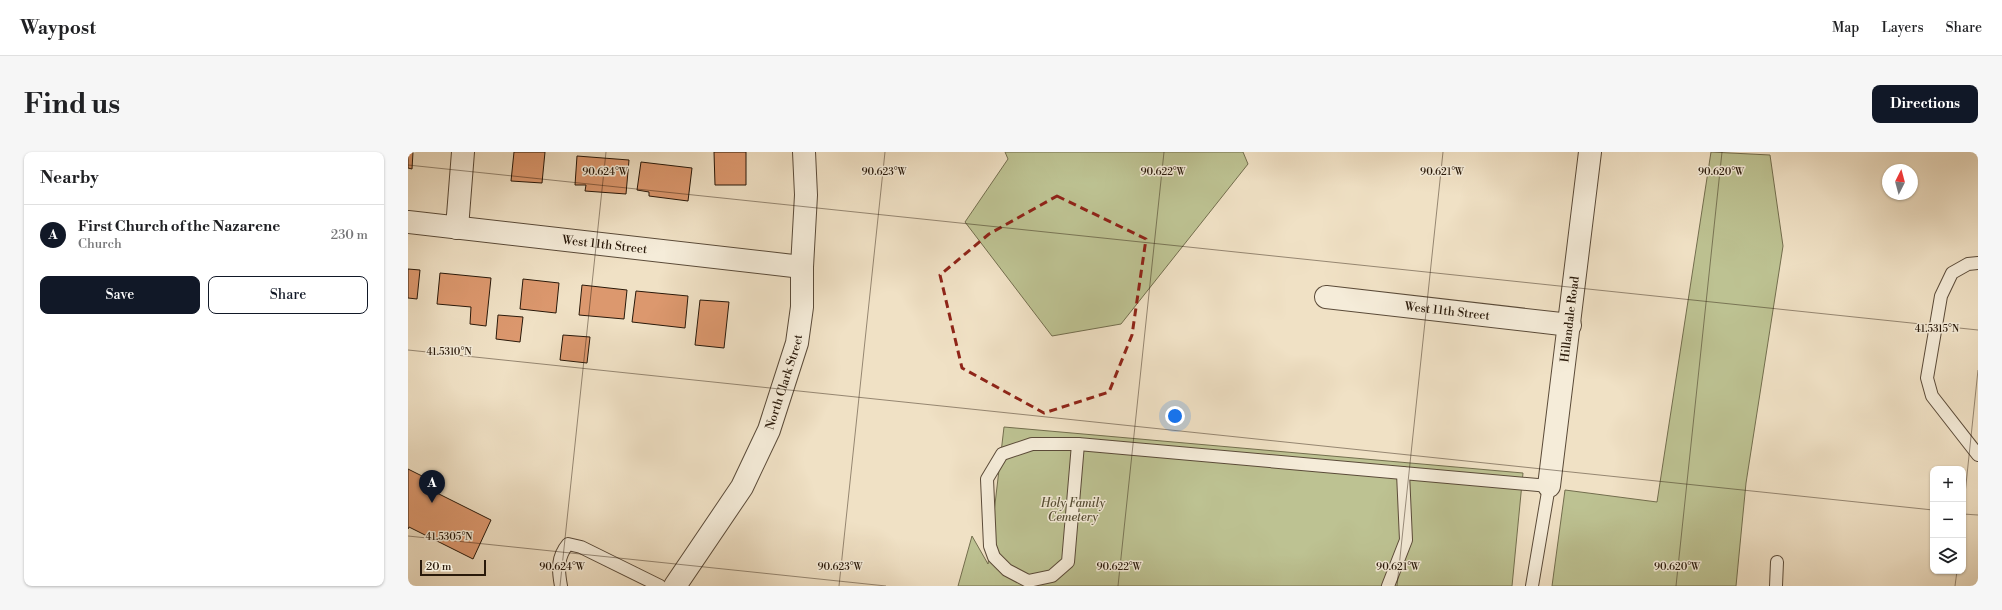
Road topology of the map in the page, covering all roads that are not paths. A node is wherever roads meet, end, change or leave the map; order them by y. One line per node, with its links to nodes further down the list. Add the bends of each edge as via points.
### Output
1 (463, 152): 5 (street)
2 (804, 152): 7 (street, North Clark Street, via 806,195)
3 (1590, 152): 9 (street, Hillandale Road)
4 (408, 222): 5 (street, West 11th Street)
5 (457, 228): 7 (street, West 11th Street)
6 (1978, 263): 11 (lane, via 1968,264 1952,273 1941,296 1927,378 1932,396)
7 (802, 267): 17 (street, North Clark Street, via 802,307 797,344 769,430 742,486)
8 (1326, 297): 9 (street, West 11th Street)
9 (1570, 325): 13 (street, Hillandale Road)
10 (1078, 444): 10 (lane, via 1032,444 1002,454 987,479 990,546 994,557 1007,570 1028,580 1052,576 1068,562); 12 (lane)
11 (1978, 455)
12 (1403, 473): 13 (lane); 18 (lane, via 1406,540)
13 (1549, 486): 19 (lane)
14 (1777, 562): 20 (lane)
15 (562, 586): 16 (lane, via 558,570 561,552 568,544 581,547)
16 (660, 586)
17 (675, 586)
18 (1388, 586)
19 (1532, 586)
20 (1776, 586)

